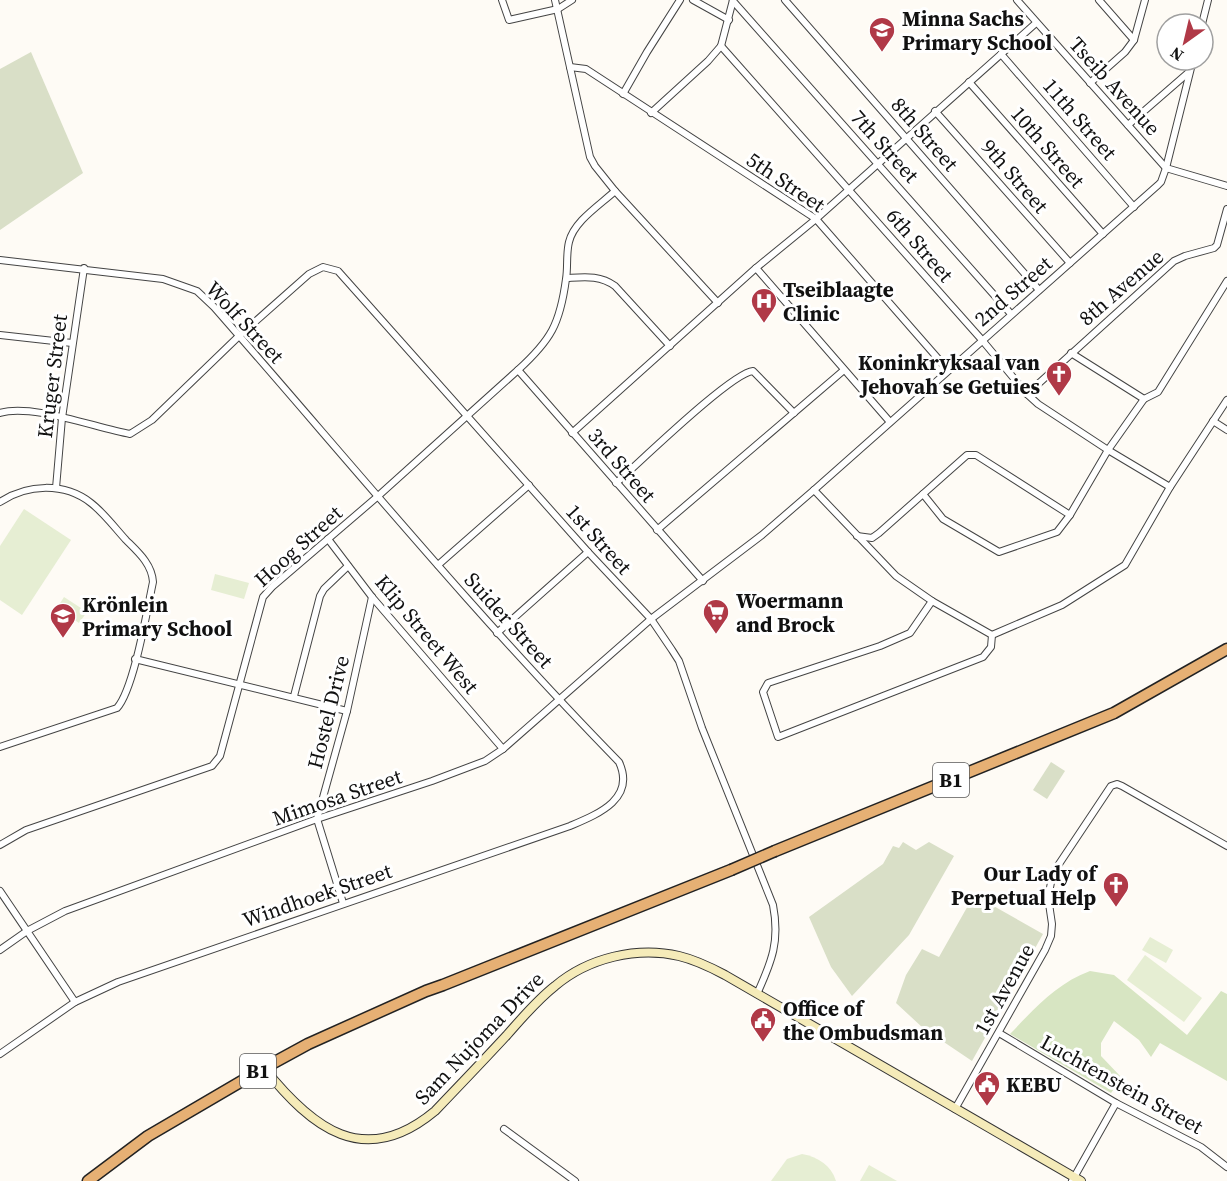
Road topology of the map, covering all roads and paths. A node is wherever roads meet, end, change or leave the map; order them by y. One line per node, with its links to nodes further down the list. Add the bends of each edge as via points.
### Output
1 (502, 0): 11 (street, via 509,20)
2 (555, 0): 11 (street)
3 (572, 0): 11 (street)
4 (680, 0): 22 (street)
5 (693, 0): 12 (street)
6 (785, 0): 26 (street, 8th Street)
7 (1017, 0): 13 (street, Tseib Avenue)
8 (1099, 0): 14 (street)
9 (1145, 0): 14 (street)
10 (733, 1): 12 (street); 27 (street, 7th Street)
11 (558, 9): 17 (street)
12 (729, 20): 15 (street)
13 (1036, 23): 16 (street); 21 (street, Tseib Avenue)
14 (1134, 40): 21 (street)
15 (721, 46): 24 (street); 30 (street, 6th Street)
16 (1001, 54): 20 (street); 32 (street, 11th Street)
17 (570, 67): 22 (street, 5th Street, via 586,69); 31 (street, via 590,157)
18 (1189, 72): 25 (street)
19 (1190, 72): 28 (street, 2nd Street)
20 (969, 82): 23 (street); 35 (street, 10th Street)
21 (1090, 83): 25 (street, Tseib Avenue)
22 (623, 94): 24 (street, 5th Street)
23 (935, 111): 26 (street); 37 (street, 9th Street)
24 (651, 113): 34 (street, 5th Street)
25 (1128, 125): 28 (street, Tseib Avenue)
26 (906, 137): 27 (street); 42 (street, 8th Street)
27 (878, 163): 30 (street); 44 (street, 7th Street)
28 (1166, 168): 29 (street); 32 (street, 2nd Street, via 1161,182)
29 (1227, 186)
30 (849, 189): 34 (street); 47 (street, 6th Street)
31 (615, 191): 40 (street, Hoog Street, via 581,222 568,242); 43 (street)
32 (1134, 207): 35 (street, 2nd Street)
33 (1227, 209): 50 (street, 8th Avenue, via 1214,248 1174,261)
34 (816, 219): 39 (street); 53 (street, 5th Street)
35 (1103, 234): 37 (street, 2nd Street)
36 (0, 260): 38 (street, Wolf Street)
37 (1070, 263): 42 (street, 2nd Street)
38 (84, 268): 46 (street, Wolf Street, via 163,279 197,291); 48 (street, Kruger Street)
39 (756, 268): 43 (street); 52 (street)
40 (567, 278): 49 (street, via 605,279); 51 (street, Hoog Street, via 554,331)
41 (1227, 281): 55 (street, via 1158,392)
42 (1039, 290): 44 (street, 2nd Street)
43 (718, 303): 49 (street)
44 (1011, 314): 47 (street, 2nd Street)
45 (0, 335): 48 (street)
46 (239, 336): 59 (street, 1st Street, via 309,274 323,267 338,271); 60 (street, 1st Street, via 152,420 130,434); 72 (street, Wolf Street)
47 (982, 340): 53 (street, 2nd Street); 54 (street, 6th Street)
48 (72, 343): 60 (street, Kruger Street)
49 (670, 346): 64 (street)
50 (1071, 353): 54 (street, 8th Avenue); 55 (street)
51 (518, 370): 59 (street, Hoog Street); 64 (street, 3rd Street)
52 (844, 370): 58 (street); 62 (street)
53 (948, 370): 62 (street, 2nd Street)
54 (1027, 394): 65 (street, 6th Street)
55 (1144, 399): 65 (street)
56 (1227, 400): 61 (street)
57 (0, 413): 60 (street, via 15,410)
58 (794, 413): 66 (street, via 753,371 742,373); 75 (street)
59 (468, 416): 67 (street, 1st Street); 72 (street, Hoog Street)
60 (62, 418): 69 (street, Kruger Street)
61 (1213, 421): 63 (street); 68 (street)
62 (890, 422): 70 (street, 2nd Street)
63 (1227, 430)
64 (572, 433): 66 (street, 3rd Street)
65 (1108, 450): 68 (street, 6th Street); 74 (street)
66 (616, 483): 75 (street, 3rd Street)
67 (529, 485): 78 (street, 1st Street); 79 (street)
68 (1170, 487): 86 (street, via 1125,565 1062,605)
69 (56, 488): 73 (street, via 21,490); 88 (street, via 95,506 149,566 153,582)
70 (814, 490): 76 (street); 81 (street, 2nd Street)
71 (923, 494): 74 (street, via 967,455 976,455); 74 (street, via 943,519 999,552 1057,532); 76 (street, via 872,538)
72 (377, 497): 77 (street, Hoog Street); 79 (street, Suider Street)
73 (0, 502)
74 (1070, 515)
75 (657, 530): 81 (street, 3rd Street)
76 (857, 536): 83 (street, via 896,576)
77 (328, 539): 80 (street, Klip Street West); 89 (street, Hoog Street, via 263,597)
78 (588, 552): 84 (street, 1st Street); 85 (street)
79 (438, 565): 85 (street, Suider Street)
80 (348, 566): 82 (street, Klip Street West); 90 (street, via 320,596)
81 (703, 581): 84 (street, 2nd Street)
82 (372, 597): 92 (street, Hostel Drive); 94 (street, Klip Street West)
83 (932, 601): 86 (street); 86 (street, via 910,633 768,683 763,692 778,737 983,657 991,647)
84 (651, 619): 91 (street, Mimosa Street); 103 (street, 1st Street, via 679,661 773,905 776,945)
85 (497, 633): 91 (street, Suider Street)
86 (992, 635)
87 (1227, 649): 107 (highway, B1, bridge, via 1106,717 426,991 319,1040)
88 (135, 659): 89 (street); 93 (street, via 117,708)
89 (238, 684): 90 (street); 97 (street, Hoog Street, via 220,756 212,766 27,830)
90 (294, 696): 92 (street)
91 (558, 699): 94 (street, Mimosa Street); 95 (street, Suider Street)
92 (347, 711): 96 (street, Hostel Drive)
93 (0, 747)
94 (503, 749): 96 (street, Mimosa Street, via 485,761 432,782)
95 (619, 762): 100 (street, Windhoek Street, via 625,783 620,794 591,817)
96 (317, 819): 100 (street); 101 (street, Mimosa Street, via 65,911)
97 (0, 845)
98 (1227, 846): 105 (street, 1st Avenue, via 1122,786 1111,786 1053,873 1047,897 1051,936)
99 (0, 891): 101 (street)
100 (343, 903): 104 (street, Windhoek Street, via 148,970)
101 (27, 931): 102 (street, Mimosa Street); 104 (street)
102 (0, 950)
103 (757, 994): 107 (main road, Sam Nujoma Drive, via 711,968 677,955 636,953 592,962 540,998 435,1111 408,1131 377,1139 353,1138 329,1130 297,1105); 109 (main road, Sam Nujoma Drive)
104 (75, 1002): 106 (street, Windhoek Street)
105 (999, 1033): 108 (street, Luchtenstein Street); 109 (street, 1st Avenue)
106 (0, 1054)
107 (266, 1070): 113 (highway, B1, via 148,1136); 114 (highway, B1)
108 (1116, 1103): 111 (street, Luchtenstein Street, via 1201,1147); 112 (street)
109 (955, 1109): 112 (main road, Sam Nujoma Drive)
110 (504, 1129): 115 (street)
111 (1227, 1167)
112 (1076, 1180)
113 (88, 1181)
114 (93, 1181)
115 (575, 1181)

